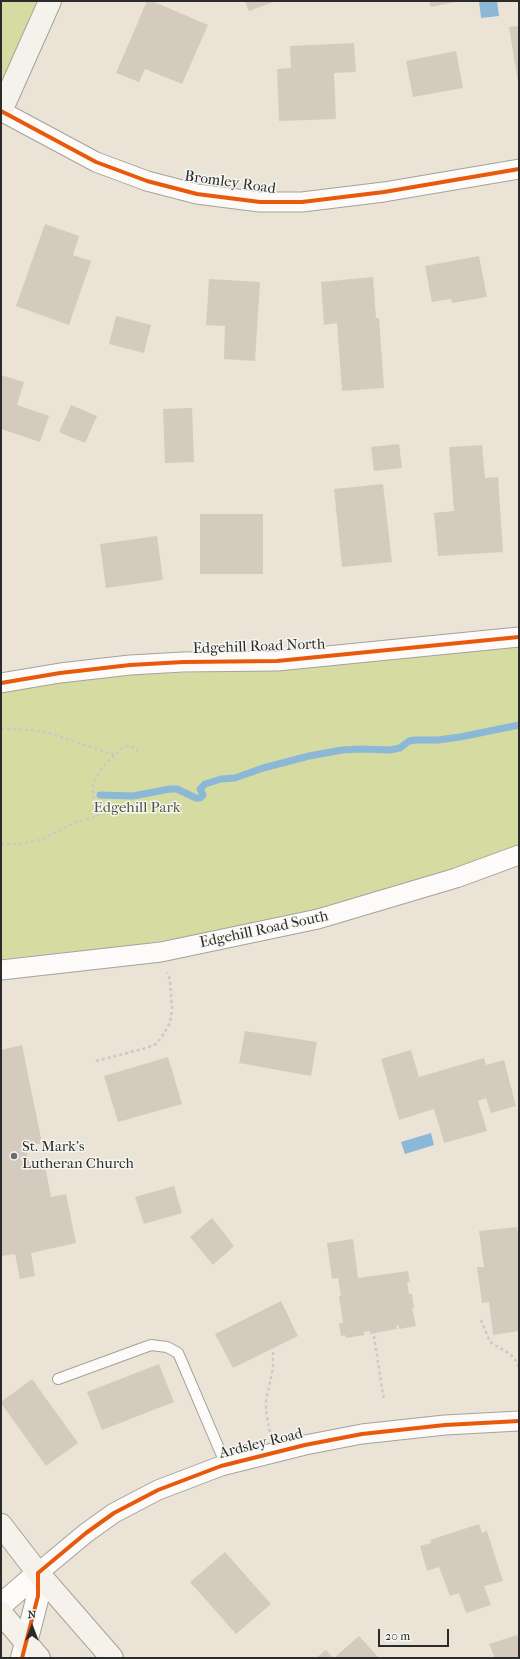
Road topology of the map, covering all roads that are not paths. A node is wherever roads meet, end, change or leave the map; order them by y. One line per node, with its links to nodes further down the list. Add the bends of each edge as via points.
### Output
1 (50, 1): 2 (main road)
2 (1, 111): 3 (street, Bromley Road, via 96,162 147,181 197,194 260,202 302,202 384,192)
3 (519, 169)
4 (519, 637): 5 (street, Edgehill Road North, via 284,660 130,665)
5 (1, 683)
6 (519, 855): 7 (street, Edgehill Road South, via 456,878 318,919 161,952)
7 (1, 970)
8 (58, 1379): 10 (lane, via 151,1345 167,1347 178,1353)
9 (519, 1420): 10 (street, Ardsley Road, via 362,1434)
10 (226, 1465): 12 (street, Ardsley Road, via 180,1481 133,1502 86,1533)
11 (1, 1525): 12 (main road)
12 (38, 1573): 13 (street); 15 (street, via 38,1596); 16 (main road)
13 (1, 1605)
14 (1, 1613): 15 (main road)
15 (29, 1653)
16 (112, 1658)

